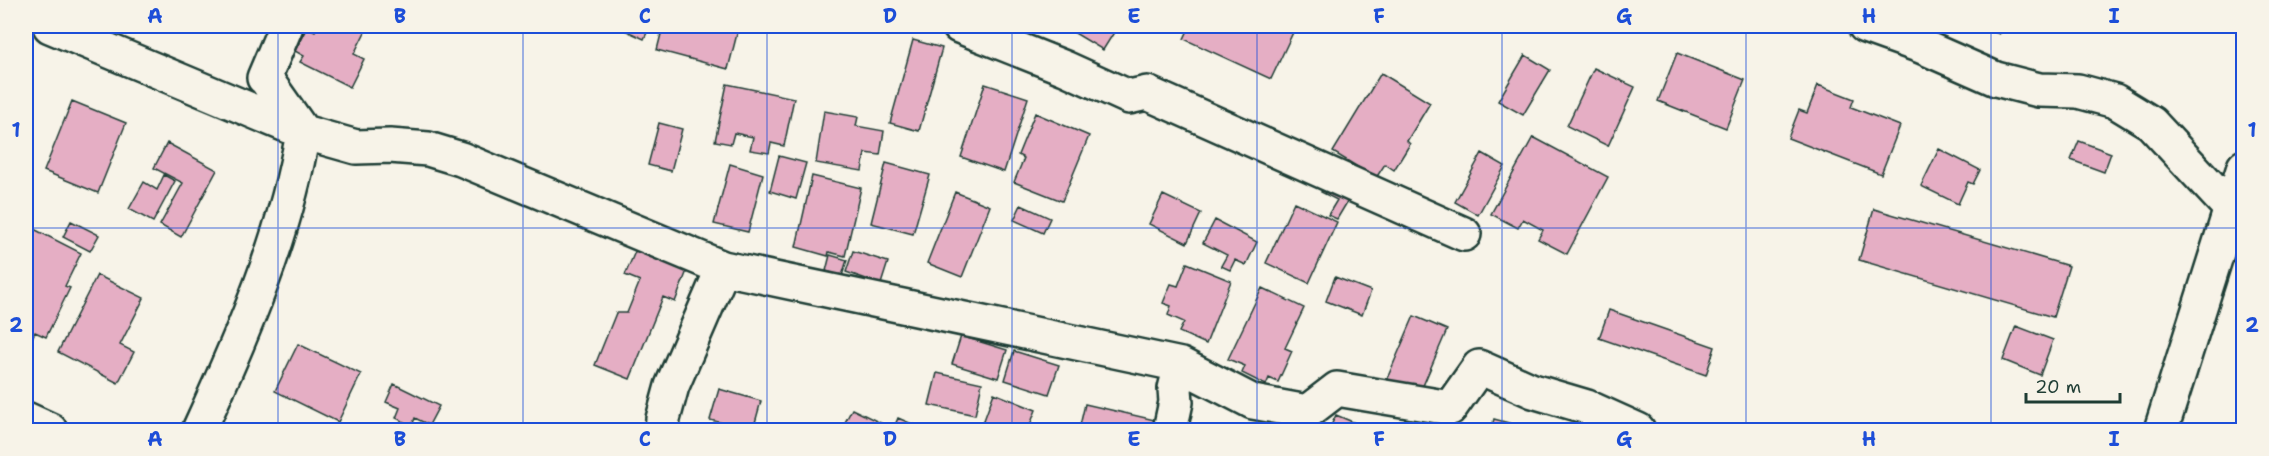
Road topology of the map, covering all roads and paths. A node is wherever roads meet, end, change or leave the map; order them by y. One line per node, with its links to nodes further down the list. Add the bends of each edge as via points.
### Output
1 (50, 26): 5 (street)
2 (286, 26): 5 (street, via 264,78)
3 (959, 26): 8 (street, via 1129,97 1147,93)
4 (1865, 26): 7 (street, via 1996,79 2039,90 2078,91 2115,101 2151,123)
5 (303, 132): 9 (street, via 356,147 428,149 461,159); 13 (street, via 296,175 269,259)
6 (2244, 167): 7 (street)
7 (2232, 210): 17 (street)
8 (1464, 234)
9 (723, 268): 10 (street); 14 (street, via 672,386)
10 (1181, 365): 15 (street); 16 (street, via 1253,402 1307,412 1337,389 1450,408 1479,367)
11 (26, 419): 12 (street)
12 (50, 430)
13 (199, 430)
14 (662, 430)
15 (1170, 430)
16 (1638, 430)
17 (2161, 430)

